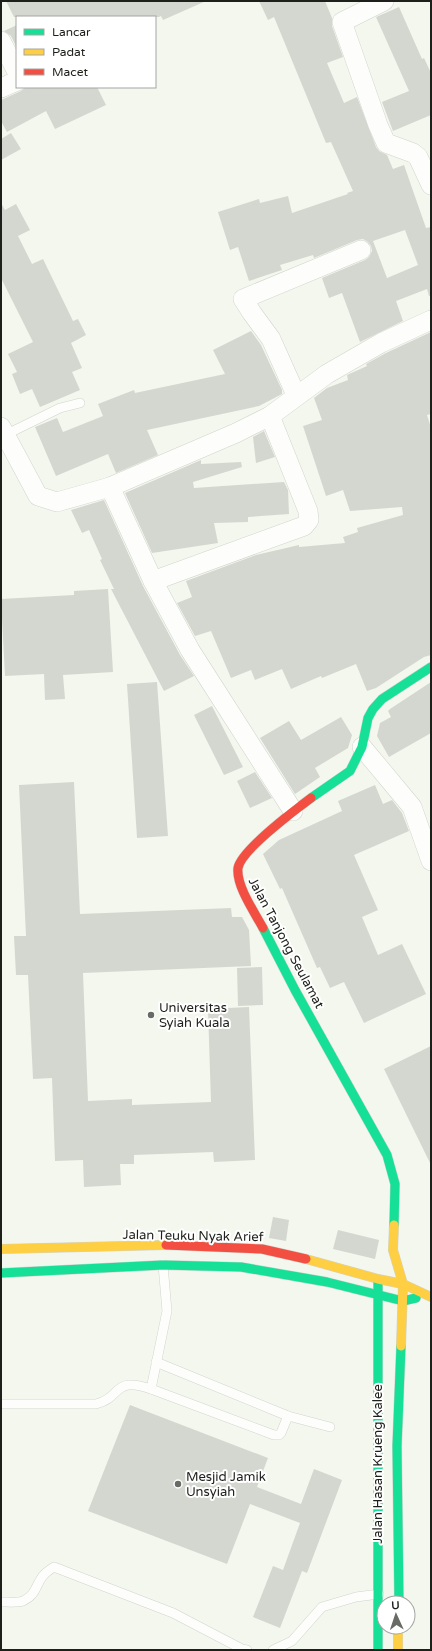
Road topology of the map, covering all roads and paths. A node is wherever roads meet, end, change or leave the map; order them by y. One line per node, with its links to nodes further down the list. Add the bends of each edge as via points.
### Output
1 (384, 1): 6 (street, via 342,22 386,143 418,157)
2 (1, 41): 3 (street)
3 (16, 70)
4 (16, 81): 5 (street)
5 (1, 88)
6 (431, 185)
7 (361, 250): 9 (street, via 243,299 271,339)
8 (431, 320): 9 (street, via 381,343 327,374)
9 (296, 396): 11 (street)
10 (80, 403): 12 (lane, via 60,408)
11 (270, 416): 13 (street); 14 (street, via 309,520 304,526)
12 (2, 434): 13 (street, via 38,496 57,502)
13 (110, 487): 14 (street)
14 (153, 581): 17 (street, via 190,650)
15 (431, 667): 16 (street, Jalan Tanjong Seulamat, via 382,699 373,709 368,718)
16 (362, 747): 17 (street, Jalan Tanjong Seulamat, via 350,771); 18 (street, via 412,807)
17 (293, 811): 20 (street, Jalan Tanjong Seulamat, via 247,852 238,868 238,879 295,990 386,1156 395,1184)
18 (431, 861)
19 (1, 1249): 24 (street, Jalan Teuku Nyak Arief, via 153,1246 248,1248)
20 (393, 1250): 21 (street, Jalan Tanjong Seulamat); 25 (street, Jalan Tanjong Seulamat)
21 (387, 1262)
22 (163, 1265): 23 (street); 26 (street, via 241,1267 327,1282); 29 (lane, via 166,1311)
23 (1, 1273)
24 (379, 1276): 25 (street, Jalan Teuku Nyak Arief); 26 (street, Jalan Hasan Krueng Kalee)
25 (403, 1284): 27 (street, Jalan Teuku Nyak Arief); 28 (street, Jalan Hasan Krueng Kalee)
26 (378, 1296): 28 (street); 34 (street, Jalan Hasan Krueng Kalee)
27 (428, 1296): 28 (street)
28 (403, 1301): 35 (street, Jalan Hasan Krueng Kalee)
29 (156, 1362): 30 (lane); 32 (lane)
30 (151, 1389): 31 (lane, via 136,1384 126,1385 118,1388 102,1403 96,1404); 32 (lane, via 274,1435 281,1433)
31 (1, 1404)
32 (288, 1416): 33 (lane)
33 (330, 1427)
34 (391, 1595)
35 (391, 1595)
36 (376, 1597): 41 (lane, via 356,1597 322,1607 292,1641)
37 (1, 1602): 40 (lane, via 22,1601 31,1596 41,1578 54,1567 173,1613)
38 (382, 1635): 42 (street, Jalan Hasan Krueng Kalee)
39 (398, 1635): 43 (street)
40 (247, 1650)
41 (273, 1650)
42 (378, 1650)
43 (398, 1650)

